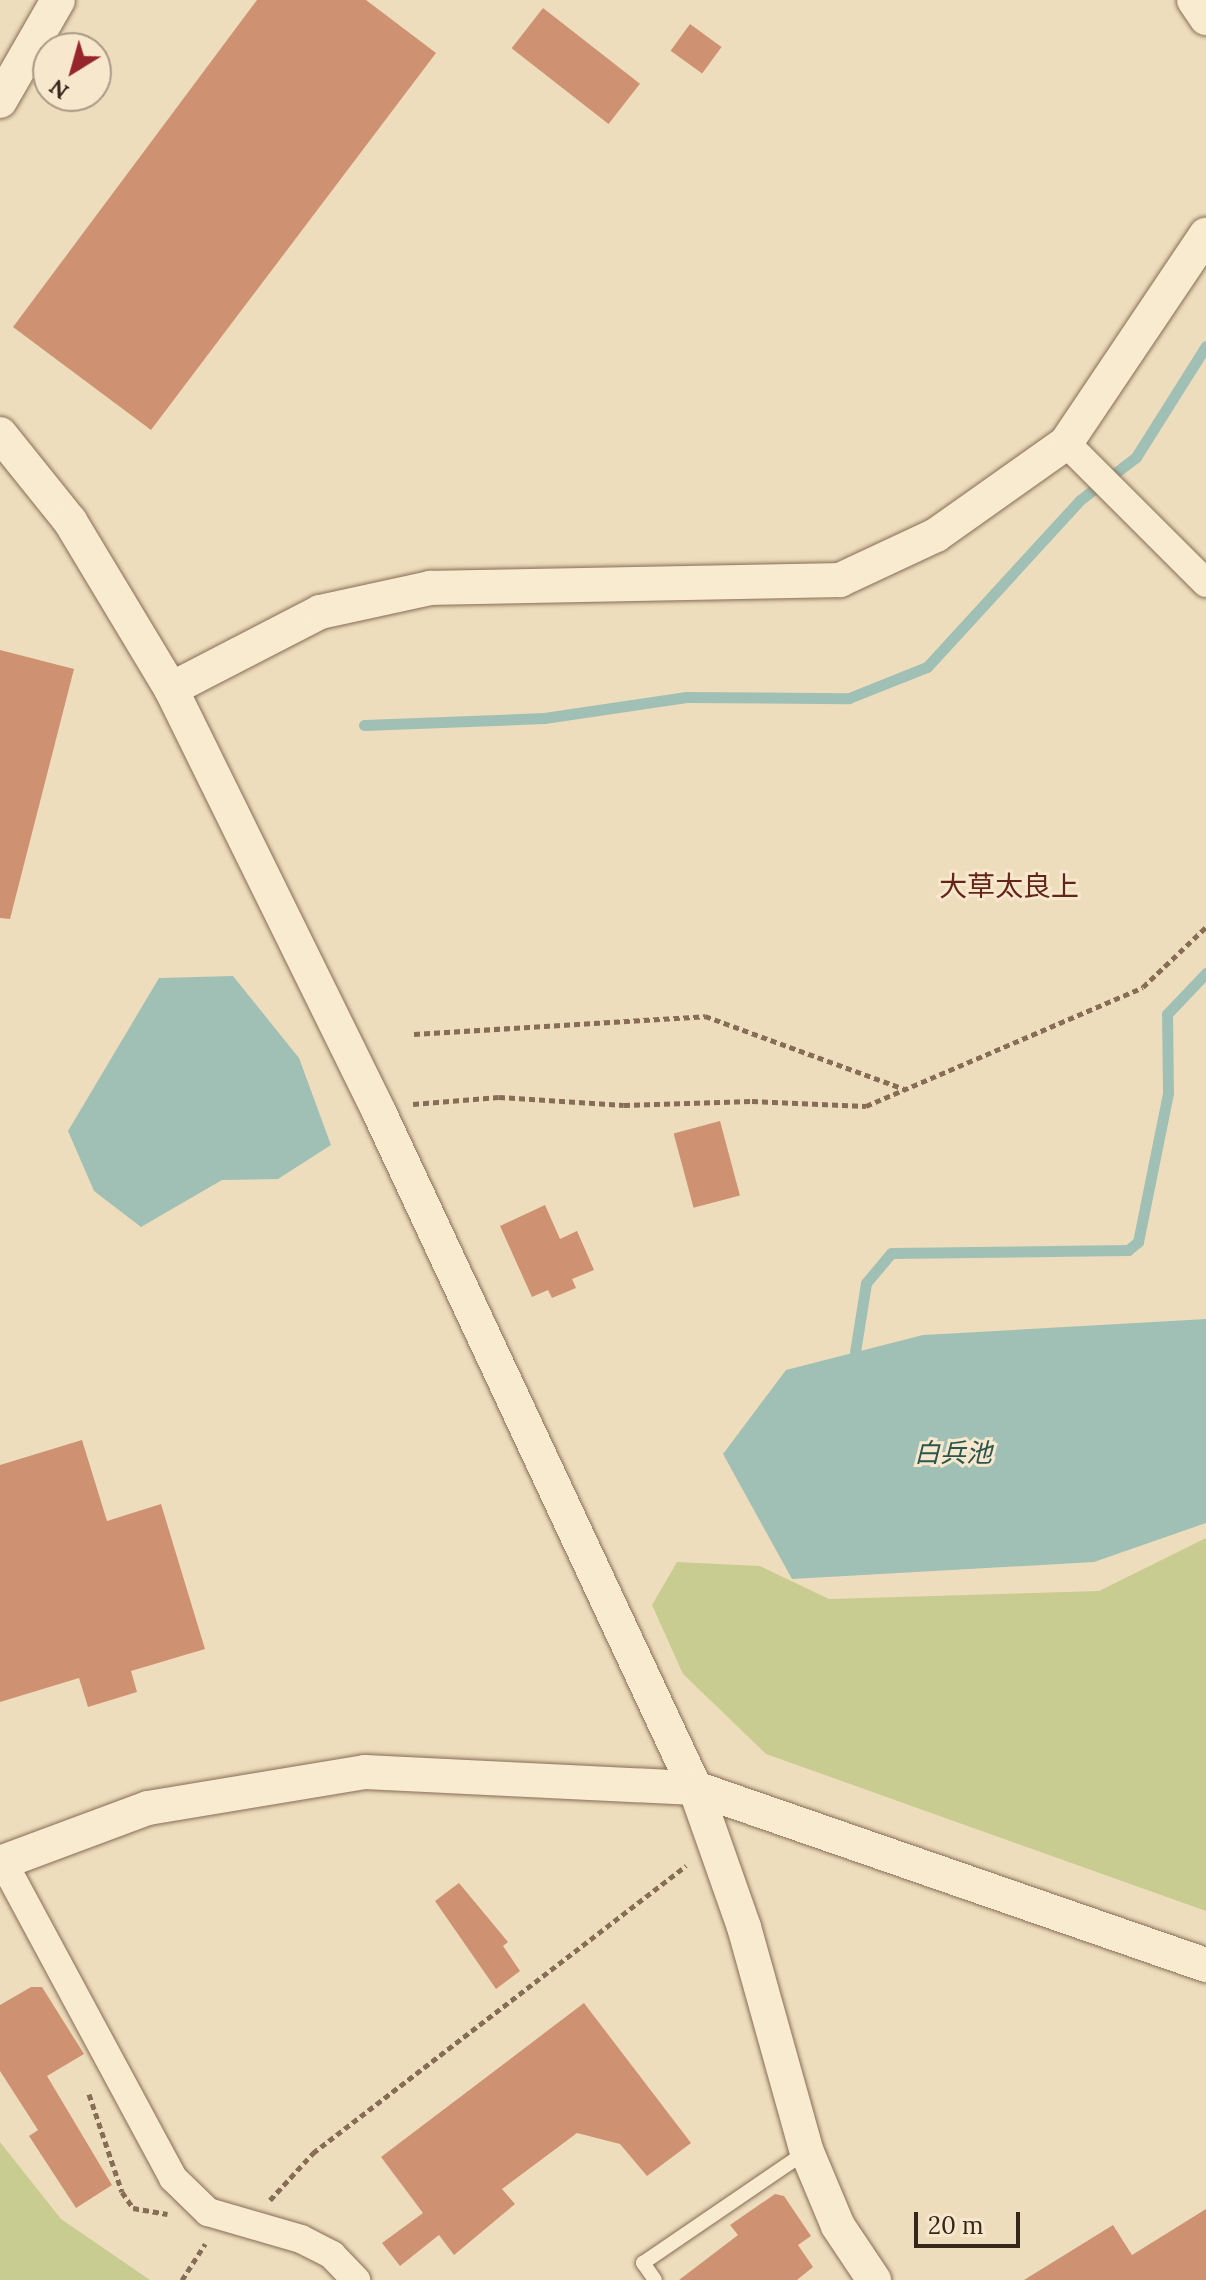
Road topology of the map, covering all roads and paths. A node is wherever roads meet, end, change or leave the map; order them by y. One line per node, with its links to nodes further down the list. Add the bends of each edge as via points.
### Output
1 (58, 0): 4 (street)
2 (1194, 0): 3 (street)
3 (1206, 18)
4 (0, 101)
5 (1206, 235): 7 (street)
6 (0, 434): 9 (street, via 70,521)
7 (1066, 443): 8 (street); 9 (street, via 936,535 840,580 430,588 320,612)
8 (1206, 583)
9 (171, 689): 13 (street)
10 (1206, 927): 12 (path, via 1143,987)
11 (414, 1034): 12 (path, via 705,1016)
12 (905, 1089): 13 (path, via 866,1106 752,1101 624,1105 499,1097 419,1102)
13 (380, 1114): 14 (street)
14 (695, 1788): 15 (street); 16 (street, via 365,1772 148,1808); 17 (street)
15 (715, 1844): 19 (street, via 744,1927); 21 (path, via 313,2153)
16 (1, 1863): 20 (street, via 173,2178)
17 (1206, 1965)
18 (86, 2086): 20 (path, via 133,2208 151,2216 170,2214)
19 (807, 2152): 24 (lane, via 643,2263); 25 (street, via 838,2226)
20 (193, 2197): 21 (street)
21 (235, 2220): 22 (path); 23 (street, via 322,2250)
22 (182, 2280)
23 (356, 2280)
24 (655, 2280)
25 (874, 2280)

